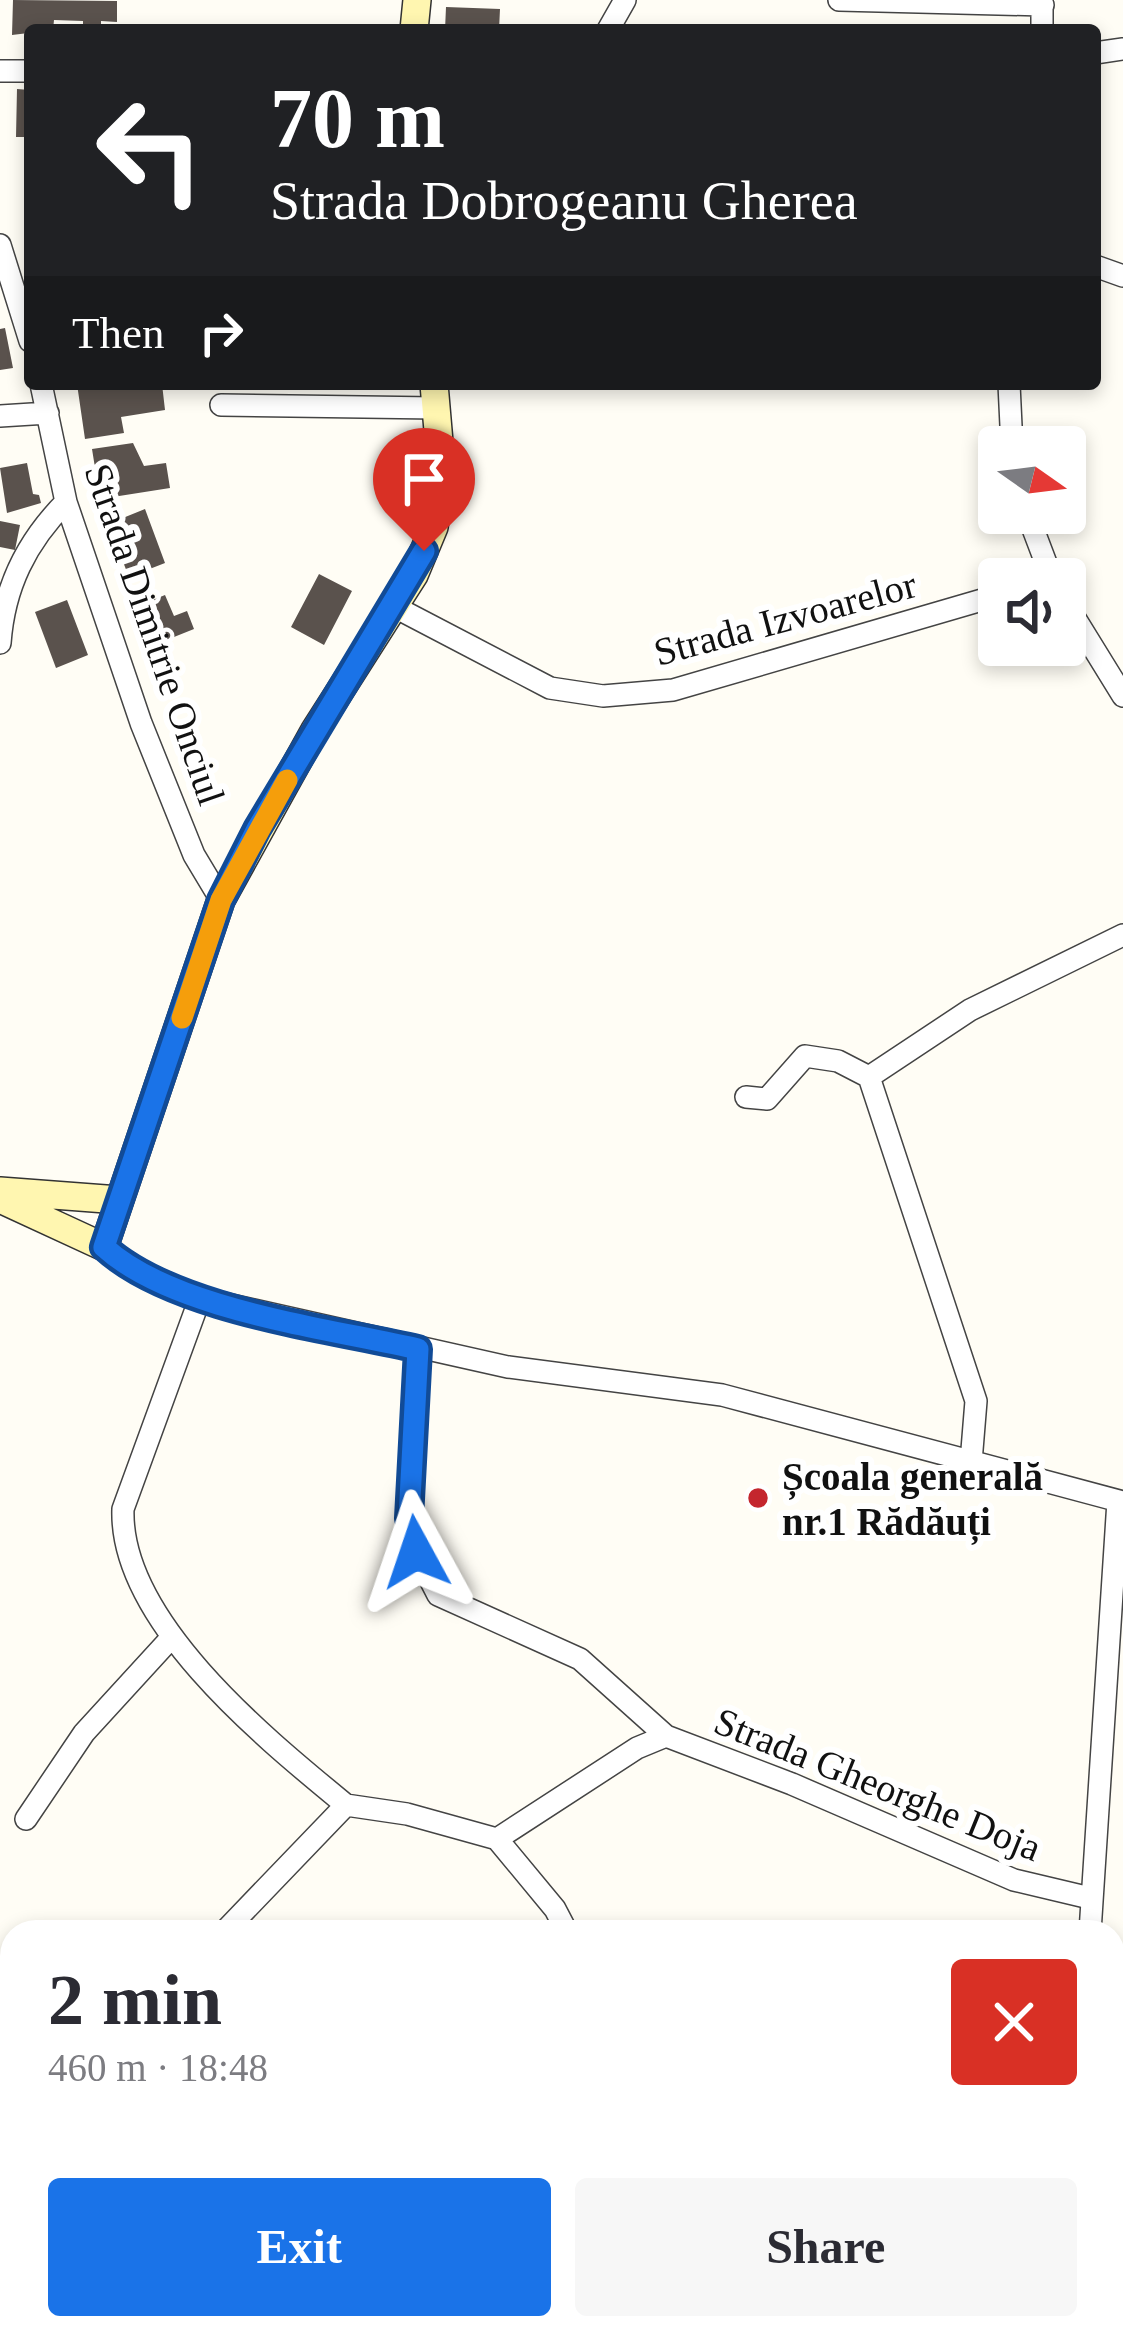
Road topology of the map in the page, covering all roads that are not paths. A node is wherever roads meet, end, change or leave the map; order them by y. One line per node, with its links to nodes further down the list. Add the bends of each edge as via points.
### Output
1 (839, 0): 2 (street)
2 (1042, 3)
3 (0, 245): 4 (street)
4 (24, 322)
5 (42, 390): 9 (street, Strada Dimitrie Onciul)
6 (1009, 390): 11 (street)
7 (435, 396): 8 (street); 14 (street, via 442,477 434,527)
8 (221, 405)
9 (48, 413): 10 (street); 12 (street, Strada Dimitrie Onciul)
10 (0, 416)
11 (1011, 426)
12 (66, 502): 16 (street, via 24,554); 18 (street, Strada Dimitrie Onciul, via 141,723 194,855)
13 (978, 601): 14 (street, Strada Izvoarelor, via 673,690 603,696 550,688)
14 (393, 606): 18 (street)
15 (1086, 636): 17 (street)
16 (0, 643)
17 (1123, 696)
18 (221, 900): 23 (street)
19 (1123, 935): 20 (street, via 970,1010)
20 (869, 1077): 21 (street, via 805,1055 767,1099); 27 (street, via 976,1401)
21 (746, 1097)
22 (0, 1195): 23 (street); 24 (street)
23 (118, 1200): 24 (street)
24 (104, 1247): 25 (street)
25 (200, 1298): 26 (street); 29 (street, via 123,1509 129,1550)
26 (418, 1349): 27 (street, via 722,1395); 30 (street, via 409,1518 437,1595 580,1659)
27 (971, 1462): 28 (street)
28 (1120, 1501): 34 (street)
29 (171, 1638): 31 (street, via 206,1682); 32 (street, via 84,1733)
30 (666, 1736): 33 (street, Strada Gheorghe Doja); 34 (street, Strada Gheorghe Doja, via 1013,1880)
31 (346, 1805): 33 (street); 35 (street)
32 (26, 1819)
33 (497, 1840): 36 (street)
34 (1090, 1898): 37 (street)
35 (236, 1920)
36 (561, 1920)
37 (1090, 1920)

